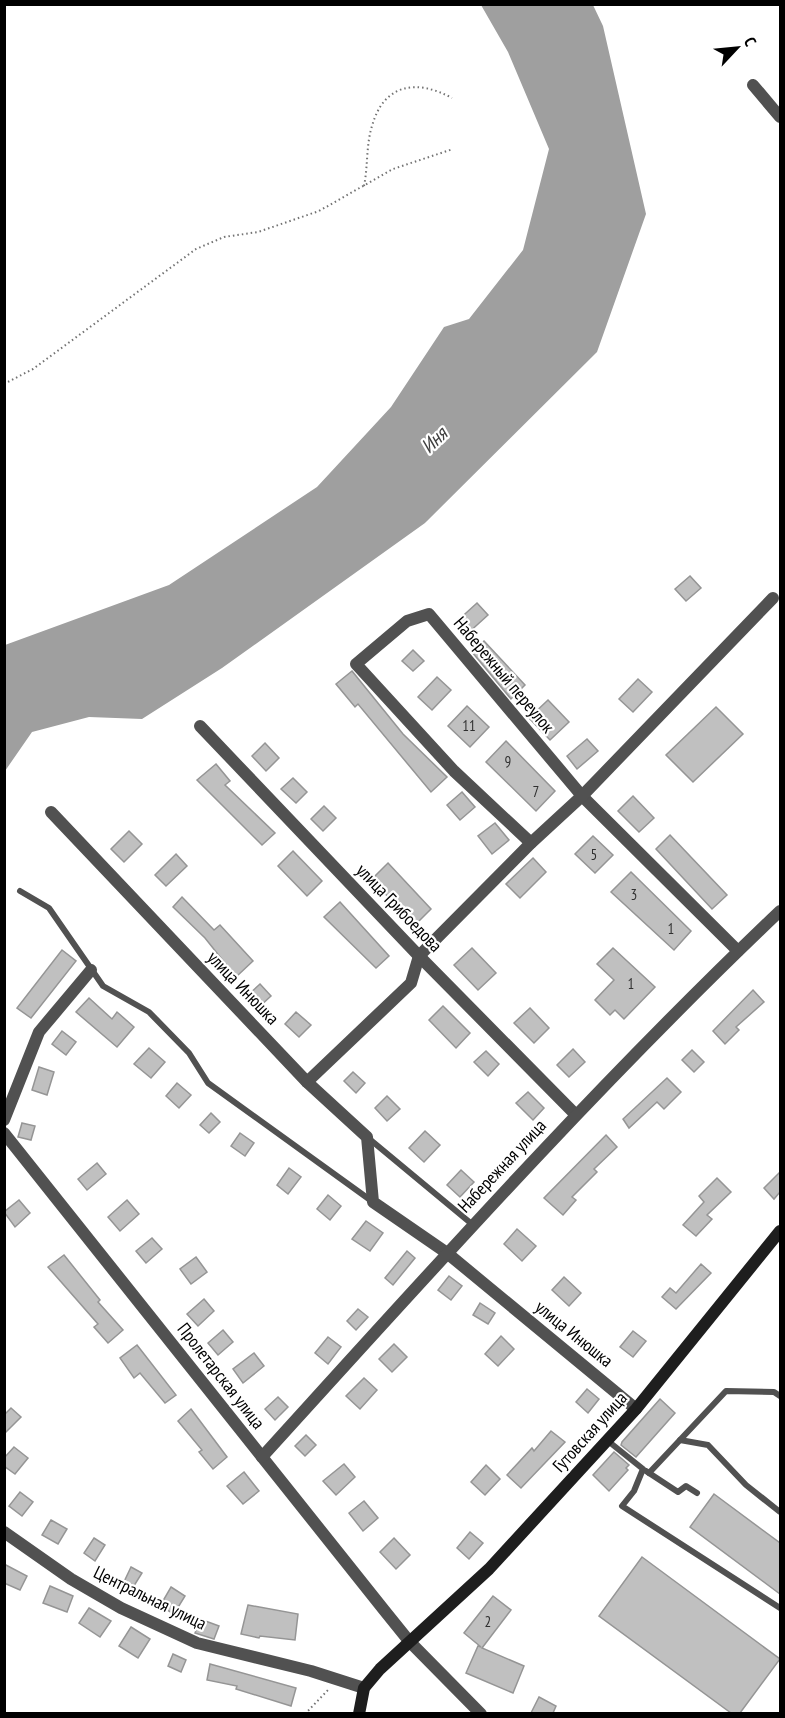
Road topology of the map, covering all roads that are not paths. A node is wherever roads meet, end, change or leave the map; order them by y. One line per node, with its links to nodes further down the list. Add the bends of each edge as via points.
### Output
1 (753, 85): 2 (street)
2 (780, 117)
3 (773, 598): 5 (street)
4 (200, 726): 11 (street, улица Грибоедова)
5 (582, 796): 7 (street); 7 (street, Набережный переулок, via 429,614 407,621 356,664 454,771); 10 (street, Набережный переулок)
6 (51, 812): 13 (street, улица Инюшка)
7 (531, 843): 11 (street)
8 (20, 891): 12 (lane, улица Инюшка, via 49,908)
9 (780, 911): 10 (street, Набережная улица)
10 (738, 951): 14 (street, Набережная улица)
11 (419, 956): 13 (street, via 411,983); 14 (street, улица Грибоедова)
12 (91, 970): 15 (street, via 39,1032); 18 (lane, улица Инюшка, via 104,986 149,1012 189,1053 208,1083)
13 (307, 1082): 17 (street, улица Инюшка)
14 (575, 1114): 19 (street, Набережная улица)
15 (4, 1120)
16 (4, 1133): 26 (street, Пролетарская улица)
17 (367, 1137): 18 (street); 19 (lane)
18 (373, 1202): 21 (street, улица Инюшка)
19 (473, 1225): 21 (street, Набережная улица)
20 (780, 1231): 23 (street, Гутовская улица)
21 (447, 1253): 23 (street, улица Инюшка); 26 (street, Набережная улица)
22 (780, 1396): 25 (lane, via 774,1392 726,1392)
23 (636, 1409): 24 (street, Гутовская улица)
24 (607, 1440): 27 (lane); 32 (street, Гутовская улица, via 489,1569)
25 (680, 1440): 27 (lane); 29 (lane, via 708,1445 746,1485)
26 (262, 1457): 32 (street, Пролетарская улица)
27 (646, 1471): 28 (lane, via 678,1491 686,1486); 31 (lane, via 622,1506)
28 (697, 1493)
29 (780, 1512)
30 (4, 1532): 33 (street, Центральная улица, via 101,1597 197,1643)
31 (780, 1608)
32 (409, 1641): 33 (street, Гутовская улица); 35 (street, Пролетарская улица)
33 (364, 1688): 34 (street)
34 (359, 1713)
35 (481, 1713)

